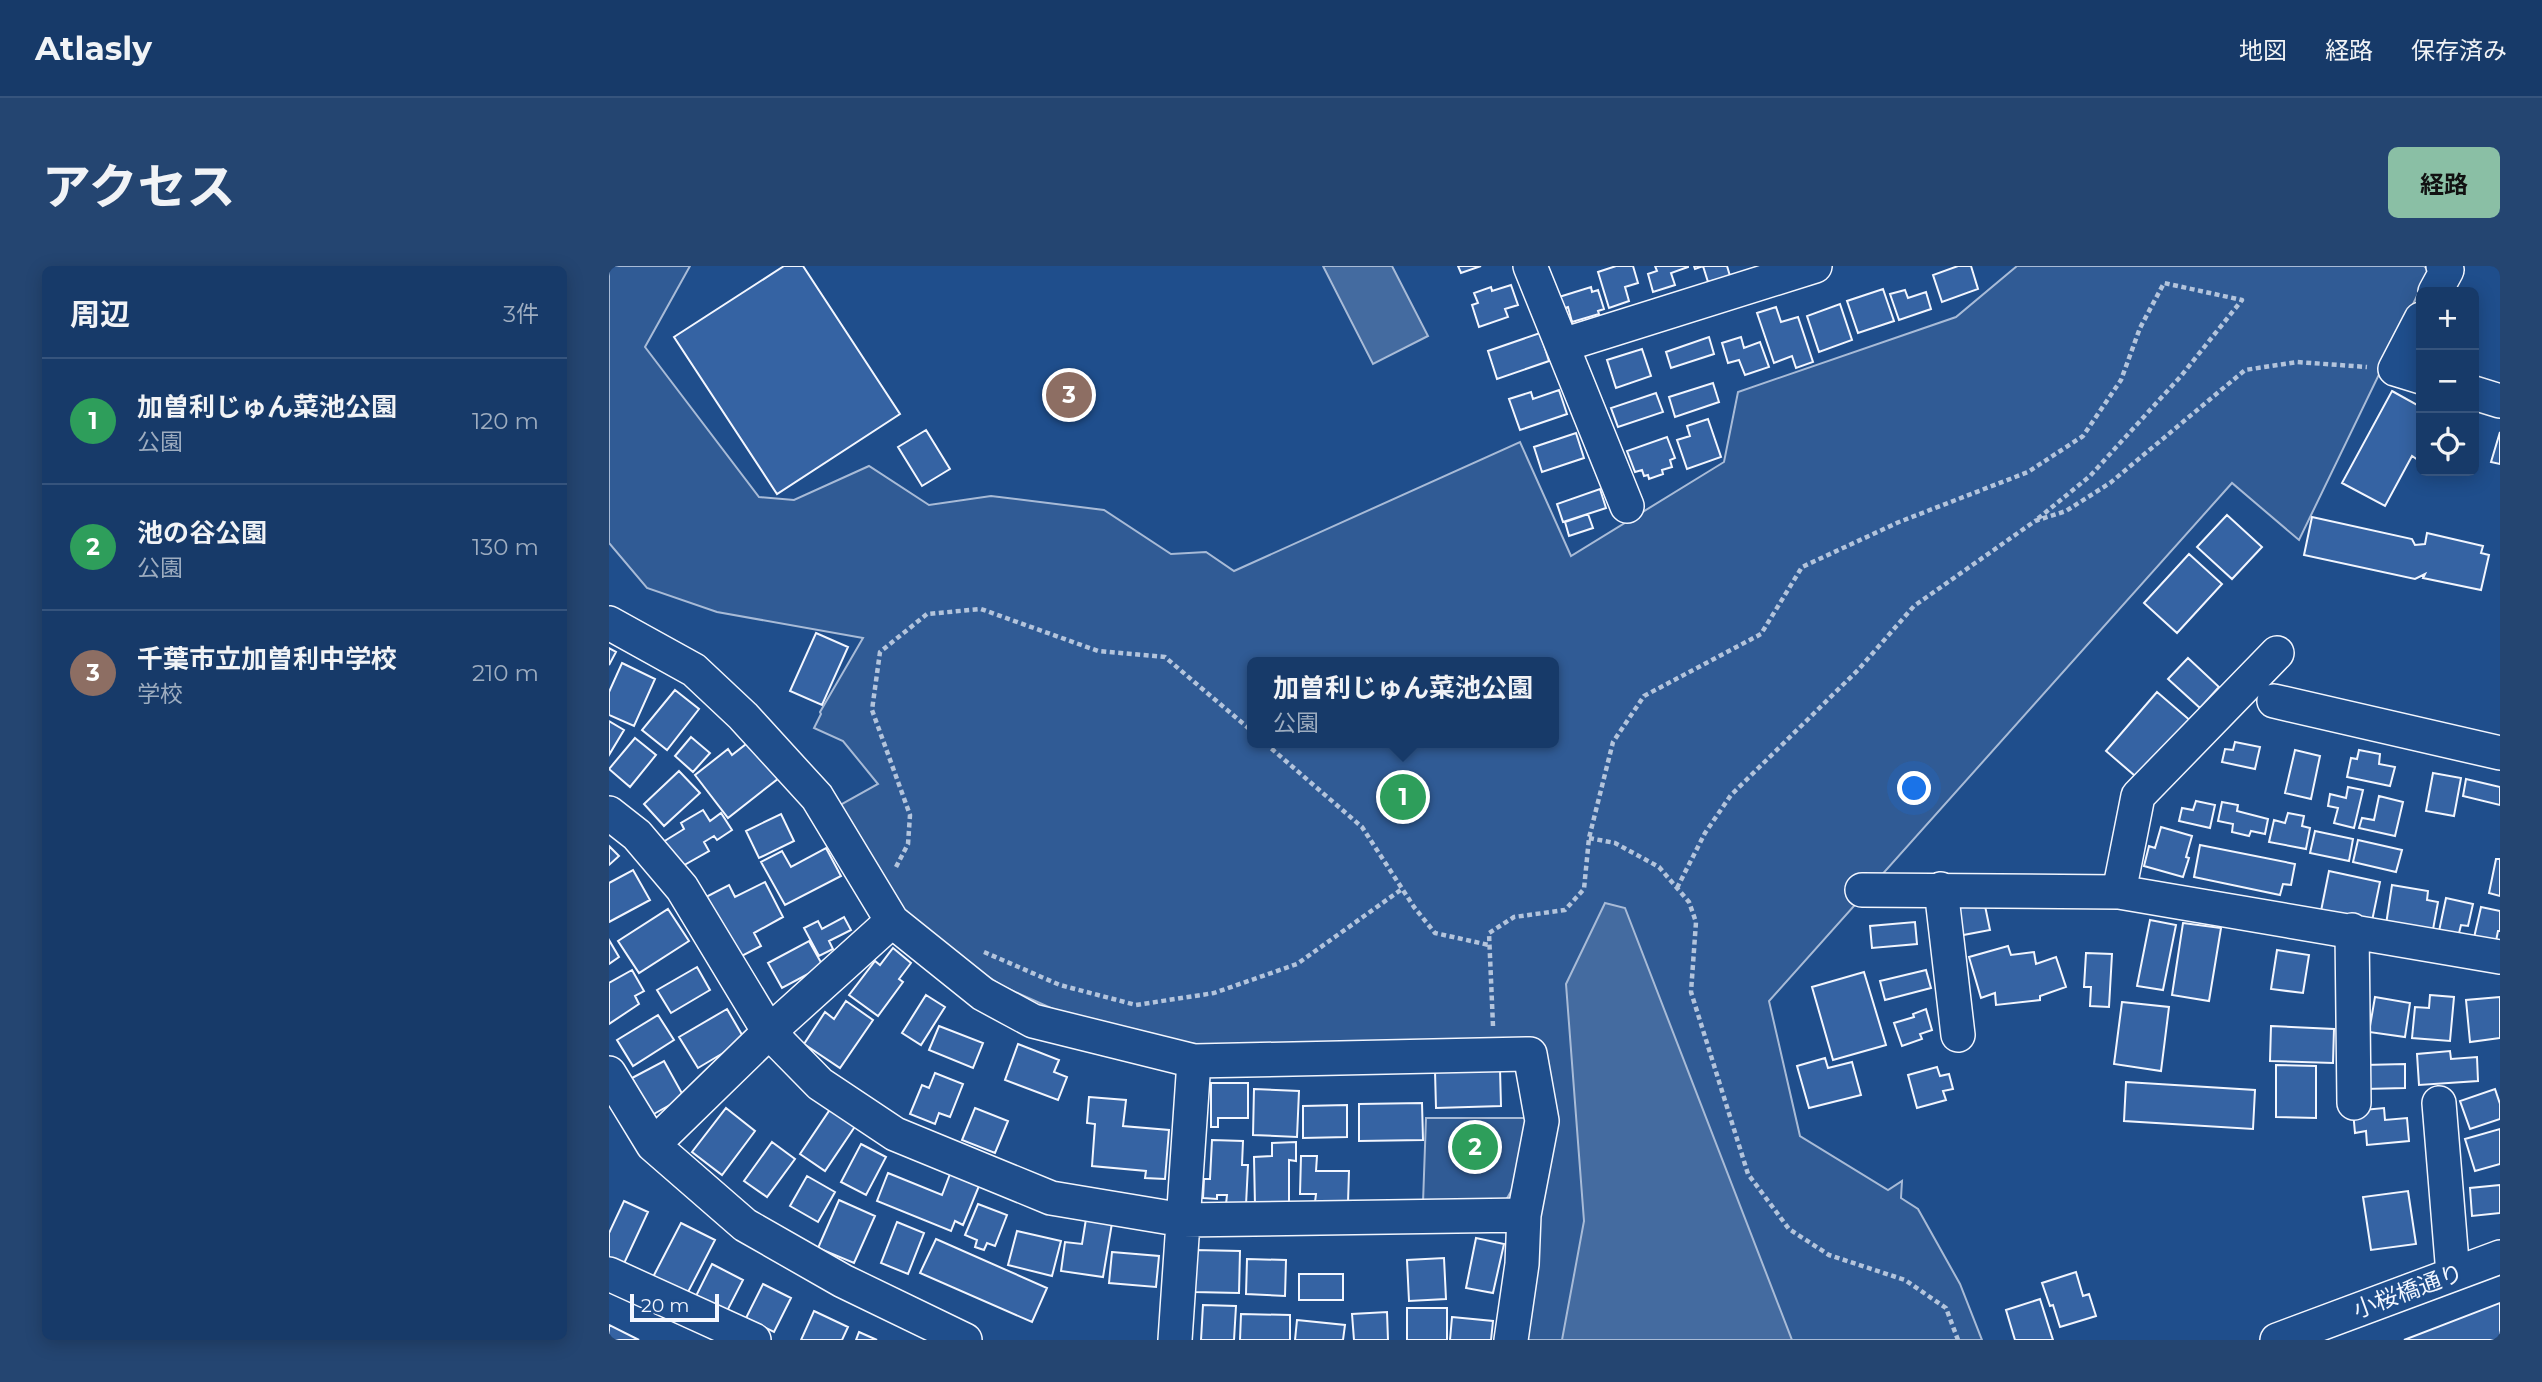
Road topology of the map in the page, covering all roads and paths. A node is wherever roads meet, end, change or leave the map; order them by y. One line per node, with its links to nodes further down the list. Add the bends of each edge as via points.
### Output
1 (1530, 266): 6 (street)
2 (1815, 266): 6 (street)
3 (2443, 266): 4 (street, via 2447,270)
4 (2438, 287)
5 (2416, 340): 7 (street)
6 (1563, 345): 10 (street)
7 (2408, 373): 11 (path, via 2297,362 2245,370 2110,483 2066,511)
8 (2479, 395): 9 (street)
9 (2500, 401)
10 (1627, 506)
11 (2035, 521): 19 (path, via 2090,476 2181,376 2242,300 2164,283 2140,328 2121,380 2083,436 2028,472 1899,522 1802,567 1761,634 1644,696 1613,742); 20 (path, via 1914,606 1858,670 1731,794)
12 (609, 623): 25 (street, via 694,670 743,716 817,797)
13 (2277, 653): 24 (street, via 2138,796)
14 (2274, 701): 17 (street)
15 (1247, 728): 25 (path, via 1165,657 1098,651 981,609 927,614 880,652 872,710 911,815 908,844)
16 (1271, 748): 21 (path, via 1362,827)
17 (2500, 753)
18 (609, 813): 30 (street, via 637,835 682,888)
19 (1589, 838): 20 (path, via 1615,843 1659,867); 27 (path, via 1584,889 1565,910 1514,917 1489,933)
20 (1677, 888): 48 (path, via 1689,902 1696,922 1691,992 1748,1174 1789,1229 1829,1255 1905,1280 1946,1307)
21 (1402, 889): 27 (path, via 1435,933); 28 (path, via 1297,964 1214,993 1136,1005 1060,985)
22 (1941, 889): 23 (street); 24 (street); 31 (street)
23 (1862, 890)
24 (2119, 892): 26 (street)
25 (885, 910): 30 (street); 33 (street, via 983,995 1033,1021)
26 (2352, 930): 29 (street); 35 (street)
27 (1489, 945): 32 (path)
28 (975, 948)
29 (2500, 957)
30 (769, 1031): 37 (street); 39 (street, via 820,1084 895,1134 1051,1198)
31 (1958, 1035)
32 (1495, 1055): 33 (street); 38 (street, via 1530,1054 1542,1121)
33 (1194, 1061): 39 (street)
34 (609, 1073): 37 (street)
35 (2354, 1103)
36 (2439, 1103): 42 (street)
37 (653, 1145): 45 (street, via 745,1225 843,1281)
38 (1524, 1215): 39 (street); 47 (street)
39 (1183, 1220): 46 (street)
40 (2500, 1257): 42 (street, 小桜橋通り)
41 (609, 1274): 44 (street)
42 (2453, 1274): 43 (street, 小桜橋通り)
43 (2324, 1332): 49 (street, 小桜橋通り)
44 (754, 1340)
45 (965, 1340)
46 (1175, 1340)
47 (1511, 1340)
48 (1958, 1340)
49 (2277, 1340)

